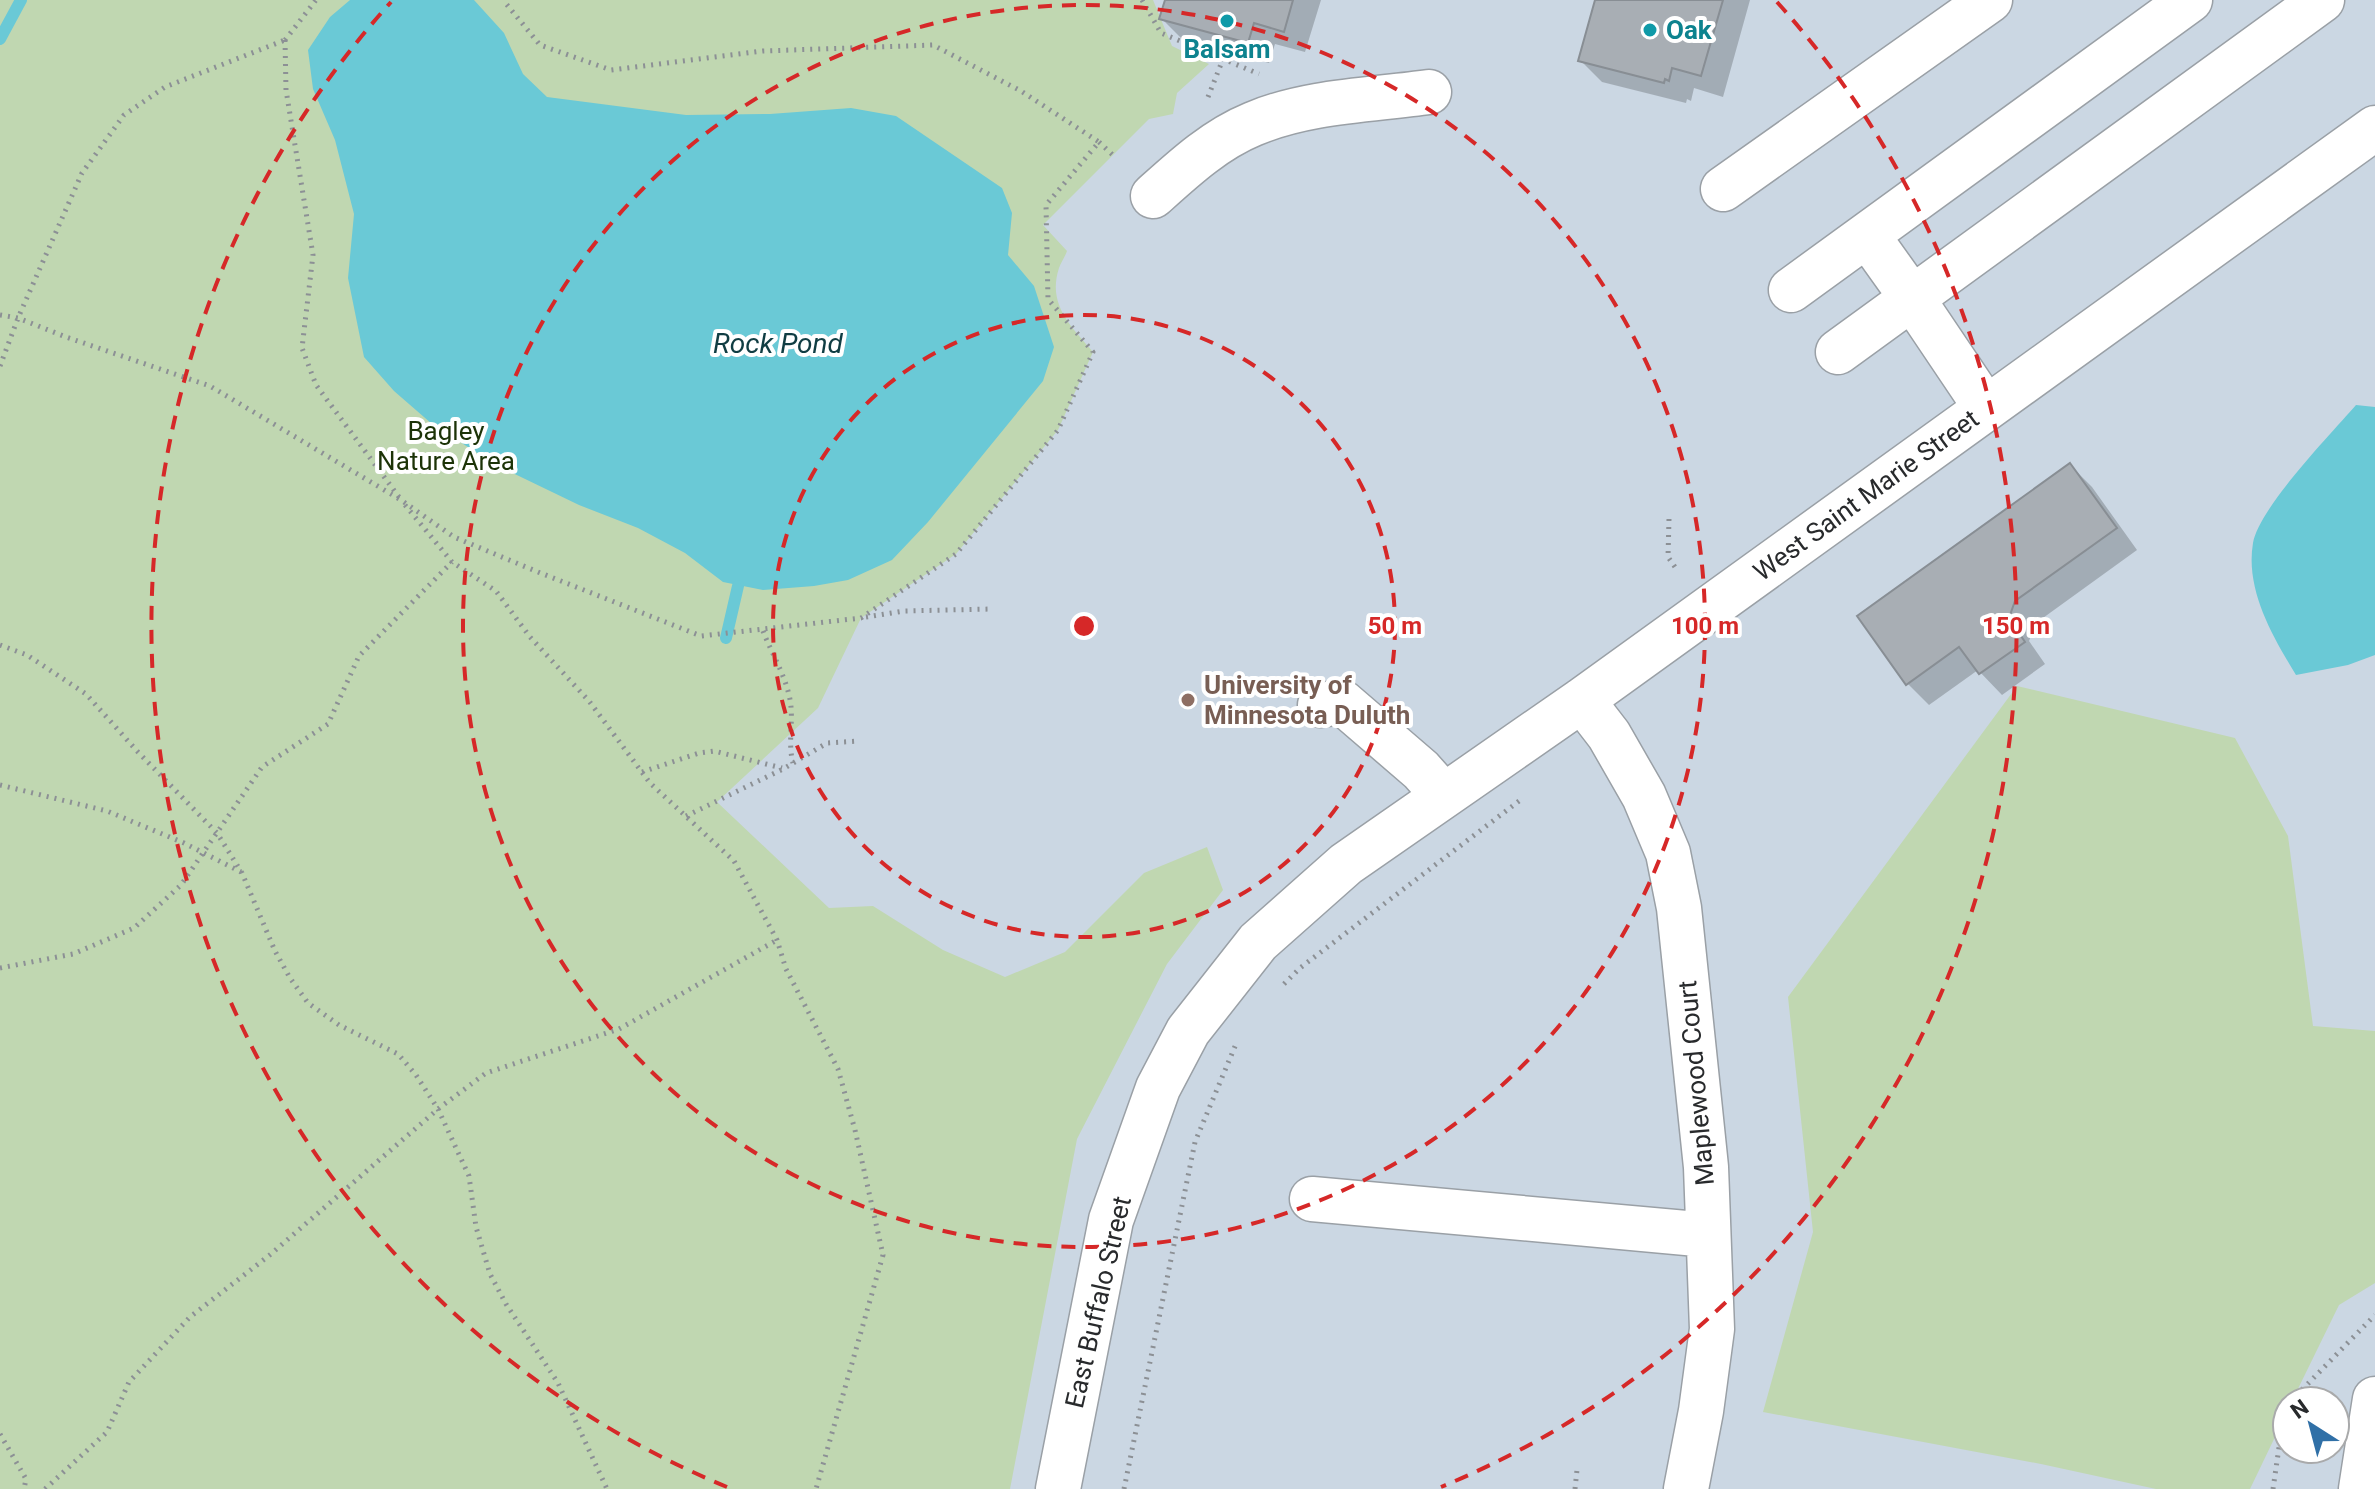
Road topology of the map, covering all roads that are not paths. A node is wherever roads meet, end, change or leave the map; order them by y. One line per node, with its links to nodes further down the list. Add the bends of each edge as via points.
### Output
1 (1990, 0): 6 (street)
2 (2190, 0): 8 (street)
3 (2294, 8): 10 (street)
4 (1429, 92): 7 (street, via 1293,111 1252,125 1191,162)
5 (2375, 128): 12 (street, West Saint Marie Street)
6 (1723, 189)
7 (1153, 196)
8 (1867, 235): 9 (street); 10 (street)
9 (1791, 290)
10 (1912, 298): 11 (street); 12 (street)
11 (1838, 352)
12 (1986, 408): 13 (street, West Saint Marie Street)
13 (1582, 700): 15 (street, West Saint Marie Street); 18 (street, Maplewood Court, via 1644,796 1668,853 1679,908 1706,1167)
14 (1320, 705): 15 (street, via 1342,702)
15 (1444, 796): 16 (street, West Saint Marie Street, via 1346,864 1258,942)
16 (1188, 1031): 20 (street, East Buffalo Street, via 1158,1088 1111,1220)
17 (1312, 1199): 18 (street)
18 (1708, 1235): 21 (street, Maplewood Court, via 1712,1329)
19 (2375, 1399): 22 (street)
20 (1058, 1489)
21 (1686, 1489)
22 (2361, 1489)

